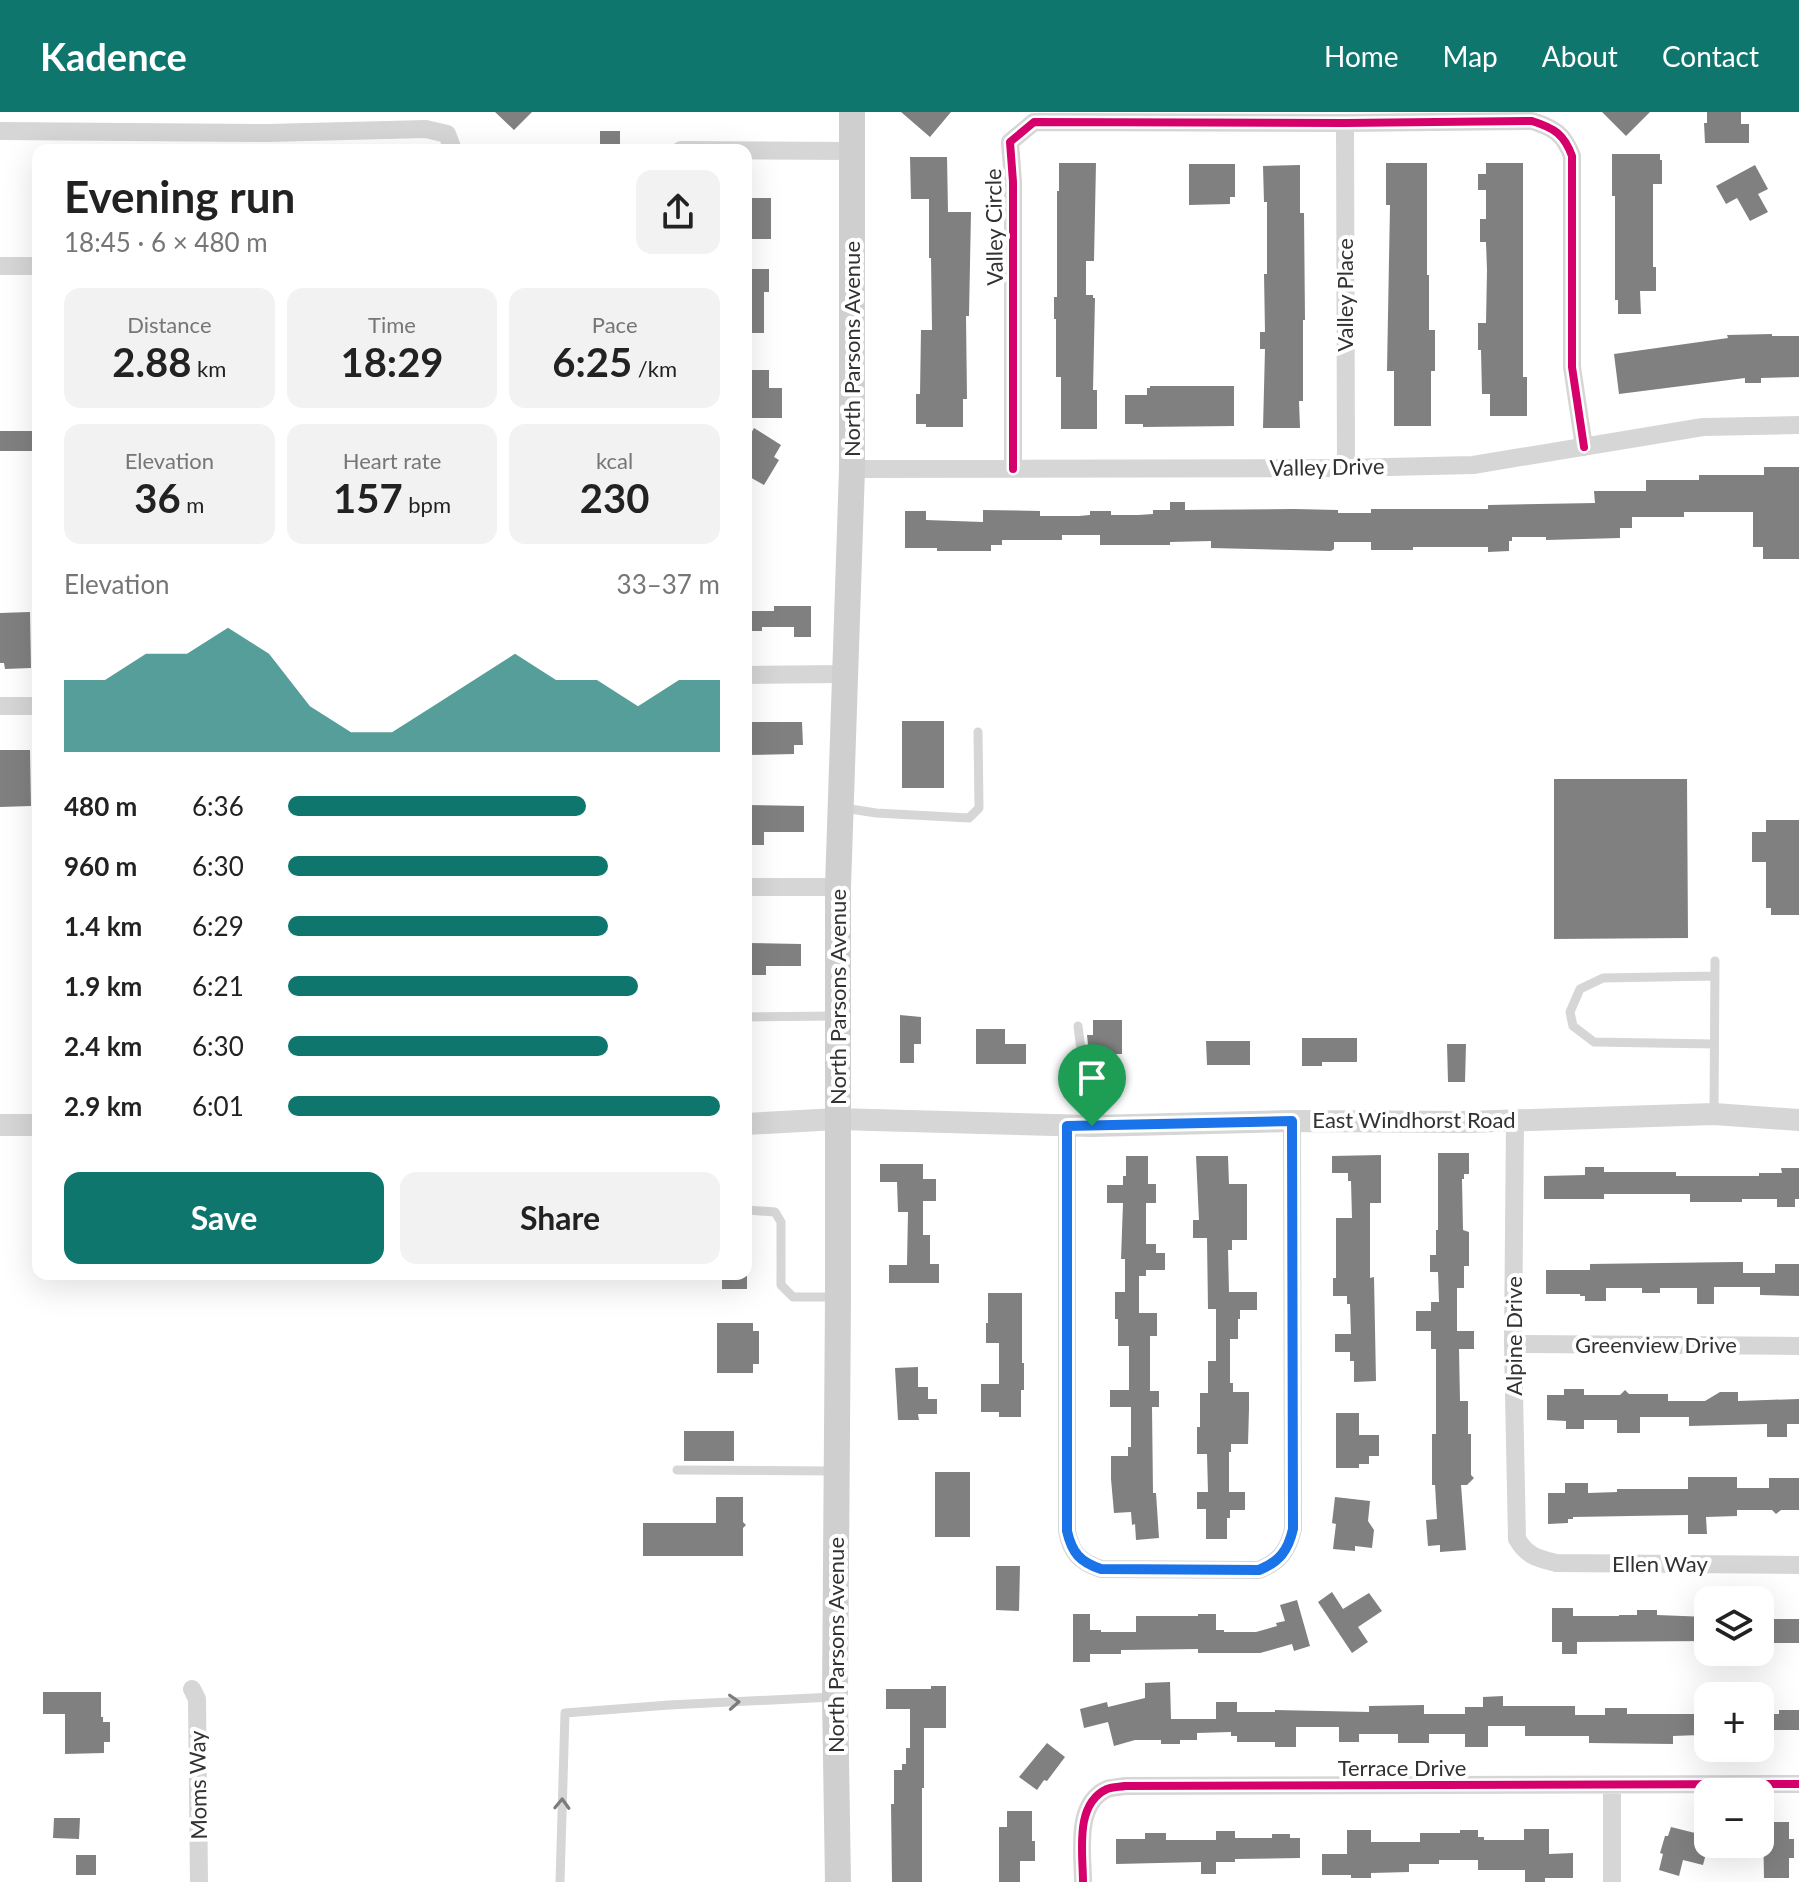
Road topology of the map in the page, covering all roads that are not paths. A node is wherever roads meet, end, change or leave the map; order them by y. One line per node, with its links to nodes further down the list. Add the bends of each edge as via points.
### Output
1 (852, 112): 6 (main road, North Parsons Avenue)
2 (1345, 123): 10 (street, Valley Circle, via 1532,121 1547,125 1567,143 1572,156 1572,367); 11 (street, Valley Place); 13 (street, Valley Circle, via 1034,122 1010,142)
3 (0, 131): 4 (street, via 426,129 447,134)
4 (451, 144)
5 (752, 150): 6 (street)
6 (852, 151): 12 (main road, North Parsons Avenue)
7 (0, 266): 8 (street)
8 (32, 266)
9 (1799, 425): 10 (street, Valley Drive, via 1703,427)
10 (1584, 447): 11 (street, Valley Drive, via 1473,465)
11 (1346, 468): 13 (street, Valley Drive)
12 (852, 469): 13 (street, Valley Drive); 14 (main road, North Parsons Avenue)
13 (1013, 469)
14 (845, 674): 15 (street); 19 (main road, North Parsons Avenue)
15 (752, 675)
16 (0, 706): 17 (street)
17 (32, 706)
18 (978, 732): 19 (lane, via 979,808 969,818)
19 (841, 807): 21 (main road, North Parsons Avenue)
20 (752, 887): 21 (street)
21 (838, 887): 24 (main road, North Parsons Avenue)
22 (1715, 961): 23 (lane)
23 (1715, 976): 27 (lane); 27 (lane, via 1603,978 1580,989 1570,1012 1573,1026 1594,1042)
24 (838, 1016): 25 (lane); 29 (main road, North Parsons Avenue)
25 (752, 1017)
26 (1078, 1026): 37 (lane)
27 (1714, 1044): 28 (lane)
28 (1714, 1114): 30 (street, East Windhorst Road); 31 (street, East Windhorst Road)
29 (837, 1119): 33 (street, East Windhorst Road); 36 (street, East Windhorst Road); 39 (main road, North Parsons Avenue)
30 (1515, 1120): 32 (street, East Windhorst Road); 40 (street, Alpine Drive)
31 (1799, 1120)
32 (1292, 1121): 36 (street, via 1293,1529 1282,1556 1259,1570 1101,1569 1088,1565 1070,1545); 37 (street, East Windhorst Road)
33 (752, 1124)
34 (0, 1125): 35 (street)
35 (32, 1125)
36 (1067, 1126): 37 (street, East Windhorst Road)
37 (1092, 1126)
38 (752, 1210): 39 (lane, via 775,1212 781,1222 781,1285 793,1297)
39 (838, 1297): 43 (main road, North Parsons Avenue)
40 (1513, 1344): 41 (street, Greenview Drive); 44 (street, Alpine Drive, via 1515,1526)
41 (1799, 1346)
42 (677, 1470): 43 (lane)
43 (836, 1471): 47 (main road, North Parsons Avenue)
44 (1524, 1550): 45 (street, Ellen Way, via 1556,1563)
45 (1799, 1565)
46 (192, 1689): 50 (street, Moms Way, via 197,1699)
47 (835, 1697): 51 (lane, one-way to 47, via 565,1713); 52 (main road, North Parsons Avenue)
48 (1799, 1784): 49 (street, Terrace Drive)
49 (1612, 1786): 53 (street, Terrace Drive, via 1108,1788 1086,1813); 54 (street)
50 (199, 1882)
51 (560, 1882)
52 (838, 1882)
53 (1083, 1882)
54 (1612, 1882)

